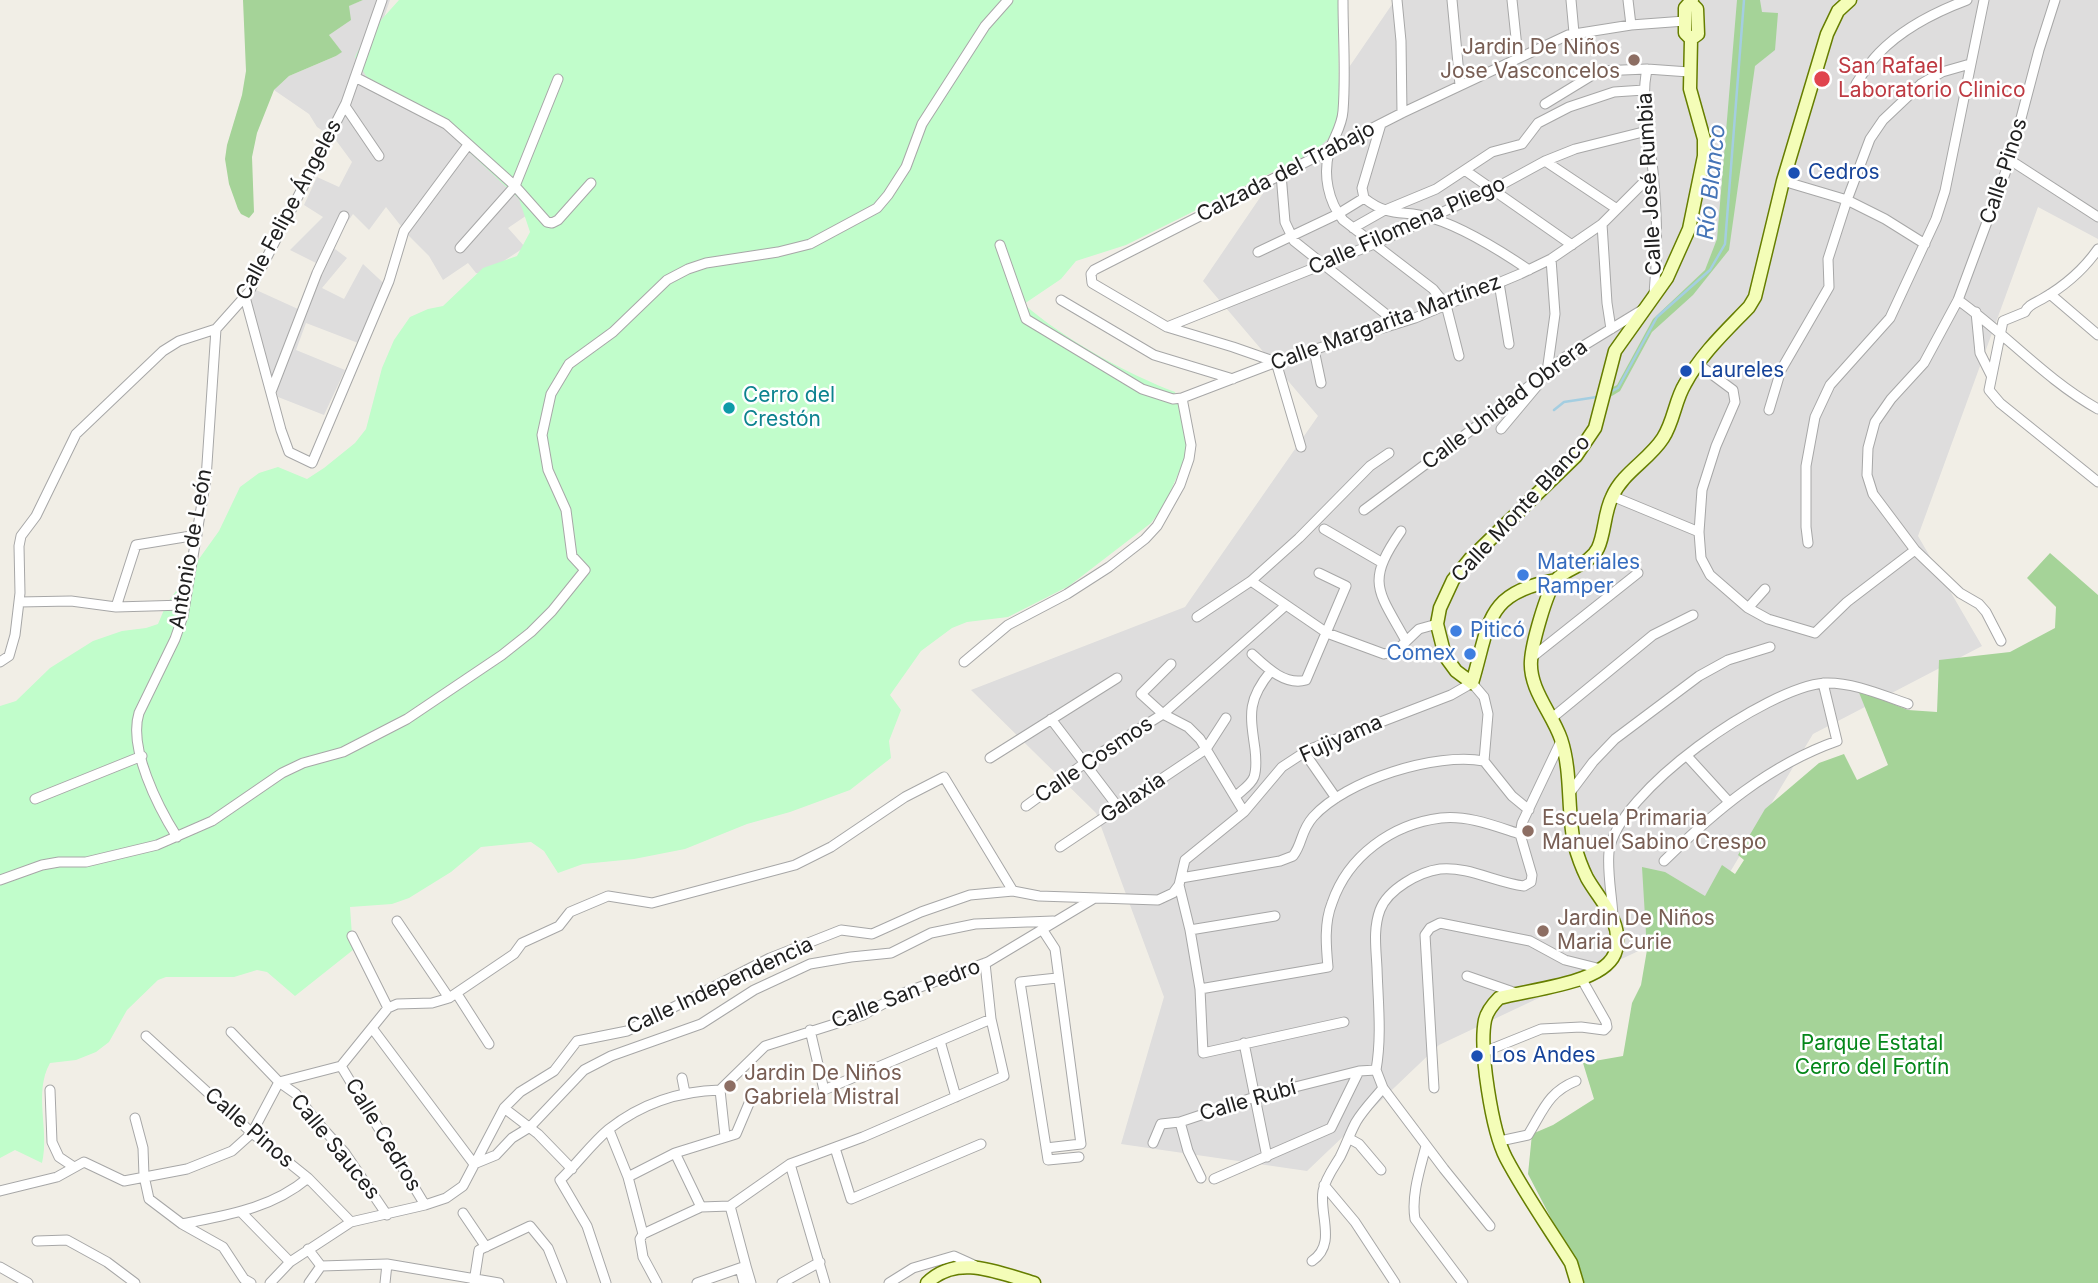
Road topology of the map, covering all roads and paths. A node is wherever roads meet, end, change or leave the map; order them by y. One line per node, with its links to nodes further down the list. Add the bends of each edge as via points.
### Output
1 (382, 0): 22 (street, Calle Felipe Ángeles)
2 (1008, 0): 154 (street, via 985,26 922,124 906,167 877,208 810,244 688,269 667,280 613,332 569,365 551,394 542,435 548,470 565,510 572,556 585,570 552,611 502,655 418,713 343,752 282,773 212,821)
3 (1396, 0): 29 (street)
4 (1452, 0): 25 (street)
5 (1512, 0): 18 (street)
6 (1571, 0): 16 (street)
7 (1629, 0): 15 (street)
8 (1850, 0): 40 (main road, via 1831,21)
9 (1967, 0): 24 (street, via 1905,30 1877,54)
10 (1984, 0): 19 (street)
11 (2055, 0): 36 (street, Calle Pinos)
12 (1343, 1): 33 (street, via 1343,113 1339,134)
13 (1692, 1): 14 (main road, via 1685,6); 17 (main road, via 1697,7 1698,34)
14 (1685, 21): 15 (street, Calzada del Trabajo); 17 (main road)
15 (1631, 25): 16 (street, Calzada del Trabajo)
16 (1574, 33): 18 (street, Calzada del Trabajo)
17 (1691, 39): 21 (main road, Calle Monte Blanco)
18 (1518, 57): 25 (street, Calzada del Trabajo)
19 (1970, 64): 45 (street, via 1942,72 1921,85 1883,120 1870,139); 56 (street, via 1945,191)
20 (1647, 69): 21 (street); 26 (street, Calle José Rumbia); 27 (street, via 1593,73)
21 (1689, 72): 70 (main road, Calle Monte Blanco, via 1704,156 1689,229)
22 (355, 77): 28 (street, Calle Felipe Ángeles); 32 (street, via 446,124)
23 (558, 79): 42 (street)
24 (1856, 83)
25 (1460, 85): 29 (street, Calzada del Trabajo)
26 (1644, 90): 31 (street, Calle José Rumbia); 37 (street, via 1591,98 1546,118 1522,144 1492,152)
27 (1545, 104)
28 (345, 106): 34 (street); 67 (street, Calle Felipe Ángeles)
29 (1402, 113): 30 (street, Calzada del Trabajo)
30 (1381, 124): 33 (street, Calzada del Trabajo); 44 (street, via 1362,188)
31 (1647, 131): 35 (street, Calle Filomena Pliego); 38 (street, Calle José Rumbia)
32 (468, 145): 42 (street); 88 (street, via 404,231 388,281 312,463 289,452)
33 (1329, 150): 39 (street, Calzada del Trabajo); 48 (street, via 1328,192)
34 (379, 156)
35 (1545, 160): 43 (street, Calle Filomena Pliego); 46 (street)
36 (2010, 160): 50 (street); 69 (street, Calle Pinos)
37 (1466, 171): 43 (street); 47 (street)
38 (1653, 173): 46 (street, Calle Margarita Martínez); 70 (street, Calle José Rumbia, via 1657,267)
39 (1281, 174): 54 (street, via 1285,222); 74 (street, Calzada del Trabajo, via 1091,274 1092,284)
40 (1783, 181): 45 (street); 83 (main road, via 1755,297)
41 (591, 183): 42 (street, via 552,223)
42 (515, 186): 59 (street)
43 (1493, 189): 51 (street, Calle Filomena Pliego); 58 (street)
44 (1364, 198): 47 (street); 48 (street)
45 (1847, 200): 56 (street); 91 (street, via 1828,259 1829,287 1781,370)
46 (1618, 209): 52 (street, Calle Margarita Martínez)
47 (1383, 211): 51 (street); 53 (street)
48 (1338, 214): 53 (street); 54 (street)
49 (344, 216): 88 (street)
50 (2098, 217)
51 (1431, 218): 55 (street, Calle Filomena Pliego); 64 (street, via 1496,247)
52 (1602, 224): 58 (street, Calle Margarita Martínez); 76 (street)
53 (1353, 228): 55 (street)
54 (1291, 237): 61 (street); 63 (street)
55 (1374, 244): 63 (street, Calle Filomena Pliego); 71 (street, via 1427,282)
56 (1925, 244): 102 (street, via 1890,318 1830,385 1815,417 1806,467)
57 (1000, 245): 89 (street, via 1026,319 1142,389)
58 (1572, 245): 62 (street, Calle Margarita Martínez)
59 (460, 248)
60 (2098, 249): 66 (street)
61 (1258, 252)
62 (1551, 259): 64 (street, Calle Margarita Martínez); 84 (street, via 1555,314)
63 (1325, 264): 73 (street); 74 (street, Calle Filomena Pliego)
64 (1530, 270): 65 (street, Calle Margarita Martínez)
65 (1499, 283): 71 (street, Calle Margarita Martínez); 79 (street)
66 (2050, 294): 77 (street, via 2003,321); 78 (street)
67 (246, 297): 75 (street, Calle Felipe Ángeles); 88 (street)
68 (1061, 300): 86 (street, via 1154,355)
69 (1958, 300): 72 (street); 103 (street, Calle Pinos, via 1924,363 1875,422 1868,448 1867,475 1873,494)
70 (1651, 302): 76 (street, Calle Unidad Obrera); 117 (main road, Calle Monte Blanco, via 1615,351 1595,428 1576,456 1453,580)
71 (1446, 305): 73 (street, Calle Margarita Martínez); 81 (street)
72 (1976, 312): 77 (street); 85 (street, via 1980,354)
73 (1397, 323): 80 (street, Calle Margarita Martínez)
74 (1167, 327): 82 (street, Calzada del Trabajo)
75 (216, 329): 101 (street, Antonio de León, via 207,473); 110 (street, Calle Felipe Ángeles, via 163,351 72,439 20,540)
76 (1611, 329): 84 (street, Calle Unidad Obrera)
77 (2000, 331): 85 (street); 90 (street, via 2042,369)
78 (2098, 335)
79 (1509, 344)
80 (1314, 350): 82 (street, Calle Margarita Martínez); 87 (street)
81 (1459, 356)
82 (1276, 362): 86 (street, Calle Margarita Martínez); 93 (street)
83 (1698, 364): 96 (main road, via 1683,387 1664,437); 100 (street, via 1735,396 1706,474)
84 (1548, 370): 92 (street); 97 (street, Calle Unidad Obrera)
85 (1991, 375): 95 (street, via 1989,390 2000,403)
86 (1233, 379): 89 (street, Calle Margarita Martínez)
87 (1321, 383)
88 (271, 393)
89 (1177, 398): 125 (street, via 1191,445 1189,459 1157,526 1109,567 1009,625)
90 (2098, 409)
91 (1769, 410)
92 (1501, 429)
93 (1301, 447)
94 (1388, 453): 108 (street)
95 (2098, 482)
96 (1612, 496): 100 (street); 107 (main road, via 1598,549)
97 (1364, 509)
98 (1324, 529): 104 (street)
99 (1401, 531): 104 (street)
100 (1699, 532): 114 (street, via 1701,558 1710,575)
101 (197, 536): 111 (street, Antonio de León); 113 (street, via 136,545)
102 (1808, 543)
103 (1915, 550): 114 (street, via 1815,633); 120 (street, Calle Pinos, via 1960,593 1979,604)
104 (1381, 562): 119 (street, via 1379,592)
105 (1319, 573): 118 (street, via 1346,586)
106 (1638, 573): 123 (street)
107 (1556, 580): 123 (main road); 129 (main road, via 1535,584 1499,605 1490,620)
108 (1251, 581): 112 (street); 116 (street)
109 (1765, 589): 114 (street)
110 (19, 602): 113 (street, via 71,601); 124 (street, Calle Felipe Ángeles, via 11,652)
111 (185, 605): 113 (street); 140 (street, Antonio de León, via 178,631 137,717)
112 (1285, 606): 118 (street); 132 (street, Calle Cosmos)
113 (116, 607)
114 (1748, 608)
115 (1693, 615): 134 (street, via 1653,635)
116 (1197, 617)
117 (1437, 624): 119 (street, via 1419,629); 129 (main road, via 1445,656)
118 (1327, 633): 119 (street, via 1384,654); 127 (street, via 1306,680 1298,682)
119 (1406, 640)
120 (2001, 641)
121 (1770, 647): 145 (street, via 1728,660 1689,684 1615,739)
122 (1252, 654): 127 (street)
123 (1531, 658): 134 (main road, via 1530,673)
124 (0, 662)
125 (964, 662)
126 (1171, 664): 132 (street, via 1141,694)
127 (1271, 671): 144 (street, via 1257,687 1251,711 1255,775)
128 (1117, 678): 135 (street)
129 (1472, 683): 138 (street, Fujiyama); 142 (street, via 1484,697 1488,714)
130 (1823, 684): 131 (street, via 1867,690); 139 (street, via 1771,701); 148 (street, via 1837,741 1803,753)
131 (1908, 704)
132 (1163, 714): 137 (street, via 1188,727); 143 (street, Calle Cosmos)
133 (1226, 718): 137 (street)
134 (1552, 718): 136 (main road)
135 (1051, 719): 141 (street); 143 (street)
136 (1561, 741): 145 (main road); 151 (street)
137 (1206, 749): 144 (street); 150 (street, Galaxia)
138 (1304, 752): 146 (street); 152 (street, Fujiyama, via 1282,766)
139 (1687, 756): 148 (street); 162 (street, via 1645,790 1615,834 1609,851)
140 (142, 757): 147 (street); 154 (street, Antonio de León, via 153,796)
141 (989, 758)
142 (1484, 761): 146 (street, via 1434,761 1393,771); 151 (street)
143 (1085, 763): 149 (street, Calle Cosmos); 150 (street)
144 (1235, 797): 152 (street)
145 (1568, 797): 162 (main road, via 1575,846 1587,878)
146 (1336, 798): 158 (street, Calle Independencia, via 1303,829 1293,856)
147 (35, 799)
148 (1729, 802): 156 (street)
149 (1026, 806)
150 (1118, 807): 155 (street, Galaxia)
151 (1529, 810): 153 (street)
152 (1244, 812): 158 (street, Fujiyama, via 1185,860)
153 (1520, 834): 173 (street, via 1473,820 1442,818 1408,826 1382,839 1344,876 1331,904 1328,967); 188 (street, via 1532,875 1524,886 1441,869 1417,876 1394,891 1381,907 1375,929 1380,1047)
154 (177, 837): 157 (street, via 95,860 43,865)
155 (1060, 847)
156 (1664, 861)
157 (0, 880)
158 (1180, 881): 160 (street, Calle Independencia, via 1173,893 1158,900); 166 (street)
159 (1013, 891): 160 (street, Calle Independencia); 175 (street, via 944,777 795,865 652,903 608,896 570,912 559,926 522,943 514,954); 201 (street, Calle Independencia, via 970,895 872,934 841,930 770,958 627,1031 577,1041 554,1071 520,1092)
160 (1095, 898): 164 (street, Calle San Pedro)
161 (1275, 916): 166 (street)
162 (1613, 918): 169 (main road, via 1616,951)
163 (397, 920): 175 (street)
164 (1053, 921): 165 (street, Calle San Pedro); 204 (street, via 975,924 931,933 891,953 810,964 754,990 701,1024 584,1070)
165 (1042, 929): 168 (street, Calle San Pedro); 171 (street, via 1055,949)
166 (1190, 930): 173 (street)
167 (352, 936): 176 (street)
168 (985, 963): 177 (street); 180 (street, Calle San Pedro, via 901,994 863,1015)
169 (1603, 969): 172 (main road); 194 (street, via 1565,960 1530,941 1440,923 1430,928 1425,935)
170 (1467, 976): 174 (street)
171 (1057, 978): 214 (street, via 1081,1144); 214 (street, via 1020,982)
172 (1581, 978): 174 (main road); 186 (street, via 1606,1022 1604,1030 1541,1029)
173 (1200, 989): 184 (street, via 1203,1053)
174 (1516, 993): 186 (main road, via 1499,998 1490,1007)
175 (453, 995): 176 (street, via 432,1003); 185 (street)
176 (388, 1008): 179 (street)
177 (991, 1019): 183 (street); 198 (street, via 1004,1076)
178 (1344, 1022): 184 (street)
179 (372, 1028): 187 (street); 218 (street)
180 (810, 1030): 183 (street, via 824,1090); 196 (street, Calle San Pedro, via 765,1046)
181 (232, 1032): 192 (street, Calle Sauces)
182 (146, 1036): 206 (street, Calle Pinos)
183 (940, 1041): 198 (street)
184 (1244, 1043): 199 (street)
185 (489, 1044)
186 (1484, 1052): 209 (main road)
187 (341, 1066): 192 (street); 230 (street, Calle Cedros)
188 (1376, 1070): 189 (street, Calle Rubí); 193 (street)
189 (1359, 1071): 199 (street, Calle Rubí); 217 (street, via 1331,1128)
190 (682, 1078): 197 (street)
191 (1576, 1081): 209 (street, via 1552,1095 1528,1135)
192 (279, 1083): 206 (street); 235 (street, Calle Sauces, via 296,1094 345,1153)
193 (1383, 1088): 208 (street, via 1356,1121); 212 (street)
194 (1434, 1088)
195 (50, 1090): 220 (street, via 52,1142 59,1157)
196 (719, 1090): 197 (street); 207 (street)
197 (685, 1093): 205 (street, via 642,1107)
198 (956, 1097): 213 (street)
199 (1255, 1097): 203 (street, Calle Rubí); 217 (street)
200 (750, 1101): 207 (street, via 736,1134)
201 (508, 1110): 204 (street); 218 (street, Calle Independencia)
202 (135, 1118): 223 (street)
203 (1180, 1122): 210 (street, via 1161,1124); 226 (street, Calle Rubí)
204 (526, 1124): 218 (street, via 496,1155); 221 (street)
205 (608, 1130): 221 (street); 224 (street)
206 (251, 1133): 223 (street, via 232,1151 187,1169); 225 (street, Calle Pinos)
207 (725, 1136): 215 (street)
208 (1350, 1139): 222 (street); 228 (street)
209 (1500, 1141): 272 (main road, via 1571,1263)
210 (1153, 1143)
211 (981, 1144): 213 (street, via 851,1199)
212 (1426, 1146): 238 (street); 271 (street, via 1415,1219)
213 (835, 1148): 219 (street)
214 (1046, 1148): 216 (street, via 1048,1160)
215 (675, 1153): 224 (street); 232 (street)
216 (1079, 1157)
217 (1267, 1157): 227 (street)
218 (474, 1164): 230 (street, Calle Independencia, via 463,1186)
219 (790, 1164): 231 (street); 245 (street)
220 (74, 1167): 223 (street, via 84,1163 124,1181); 229 (street, via 57,1177)
221 (572, 1169): 261 (street, via 560,1180 587,1226)
222 (1381, 1170)
223 (144, 1175): 237 (street, via 149,1199)
224 (628, 1177): 239 (street)
225 (308, 1178): 233 (street, via 279,1198); 236 (street, Calle Pinos)
226 (1201, 1178)
227 (1214, 1179)
228 (1324, 1185): 243 (street, via 1325,1245 1322,1255); 270 (street)
229 (0, 1191)
230 (425, 1205): 235 (street, Calle Independencia)
231 (730, 1206): 232 (street); 250 (street)
232 (701, 1207): 239 (street)
233 (241, 1212): 237 (street); 244 (street)
234 (463, 1213): 241 (street)
235 (387, 1215): 236 (street, Calle Independencia)
236 (351, 1222): 242 (street, Calle Independencia)
237 (182, 1224): 255 (street, via 223,1247)
238 (1490, 1226)
239 (643, 1234): 262 (street, via 639,1240 643,1258)
240 (37, 1241): 254 (street, via 67,1240)
241 (486, 1247): 251 (street, via 479,1250); 260 (street, via 530,1226 548,1248)
242 (308, 1249): 244 (street, Calle Independencia); 247 (street)
243 (1312, 1261)
244 (290, 1262): 256 (street, Calle Independencia)
245 (820, 1262): 265 (street); 266 (street)
246 (387, 1264): 247 (street); 251 (street); 258 (street)
247 (321, 1266): 257 (street)
248 (975, 1266): 267 (street, via 954,1256 913,1268); 268 (main road, via 935,1274); 269 (main road)
249 (0, 1267): 253 (street)
250 (743, 1267): 252 (street); 263 (street); 264 (street)
251 (474, 1280): 259 (street)
252 (699, 1282)
253 (28, 1283)
254 (135, 1283)
255 (251, 1283)
256 (270, 1283)
257 (309, 1283)
258 (385, 1283)
259 (499, 1283)
260 (562, 1283)
261 (606, 1283)
262 (657, 1283)
263 (744, 1283)
264 (751, 1283)
265 (782, 1283)
266 (825, 1283)
267 (889, 1283)
268 (927, 1283)
269 (1034, 1283)
270 (1395, 1283)
271 (1463, 1283)
272 (1577, 1283)

